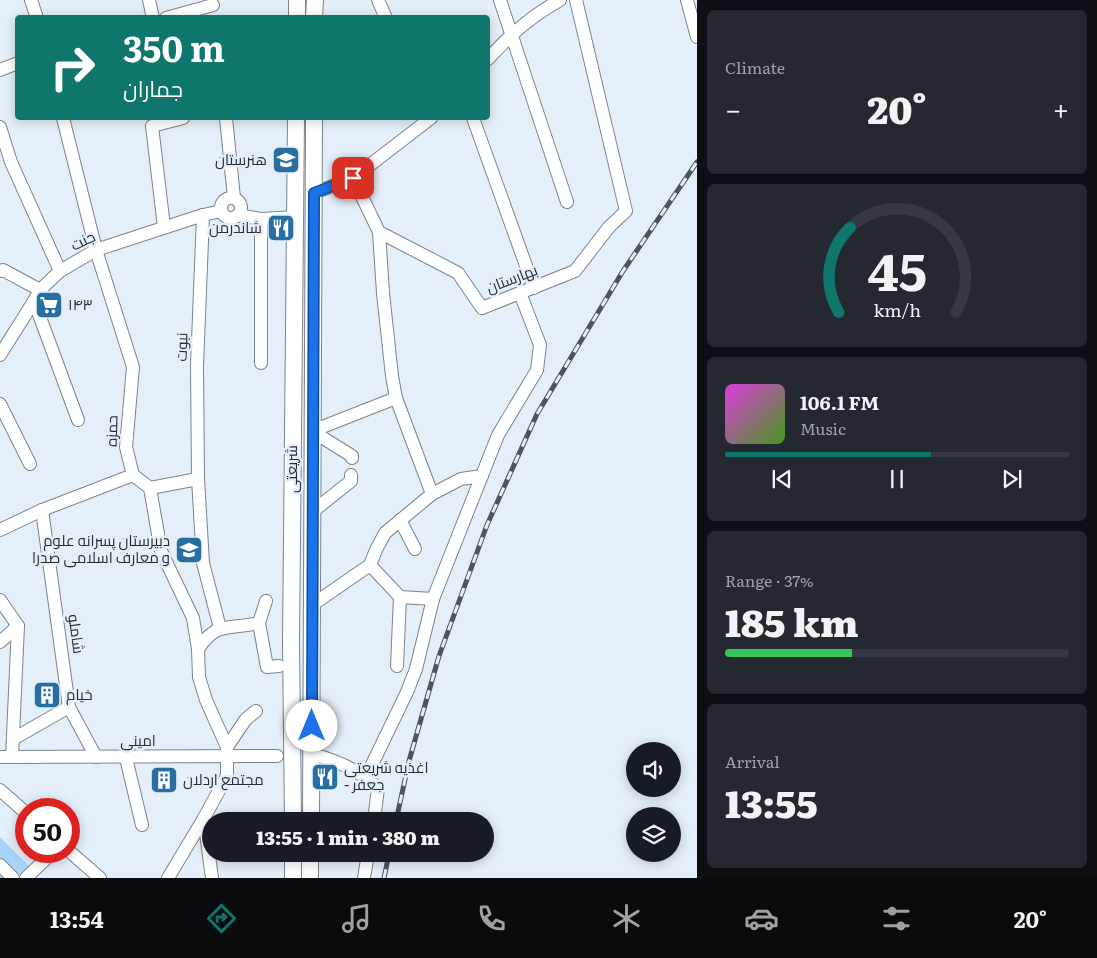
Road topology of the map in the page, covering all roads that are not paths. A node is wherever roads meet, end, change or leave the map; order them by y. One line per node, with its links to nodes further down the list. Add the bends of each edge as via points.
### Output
1 (31, 0): 12 (street)
2 (148, 0): 13 (street)
3 (297, 0): 15 (main road)
4 (315, 0): 16 (main road)
5 (378, 0): 17 (street)
6 (500, 0): 18 (street)
7 (560, 0): 10 (street)
8 (576, 0): 45 (street, بهارستان, via 626,211 609,227 575,271)
9 (688, 0): 19 (street)
10 (543, 5): 18 (street)
11 (214, 8): 14 (street)
12 (35, 15)
13 (152, 15)
14 (180, 15)
15 (297, 15)
16 (314, 15)
17 (385, 15)
18 (511, 34): 20 (street); 34 (street)
19 (697, 37)
20 (490, 57)
21 (15, 64): 22 (street)
22 (0, 70)
23 (64, 120): 42 (street, حمزه)
24 (173, 120): 40 (street, via 152,126)
25 (226, 120): 33 (street)
26 (296, 120): 38 (main road, شریعتی)
27 (314, 120): 32 (main road, شریعتی)
28 (428, 120): 31 (street)
29 (475, 120): 45 (street)
30 (0, 128): 44 (street, via 11,162)
31 (353, 178): 32 (street); 41 (street)
32 (314, 193): 53 (main road, شریعتی)
33 (234, 198): 35 (street, via 224,201); 37 (street, via 241,206)
34 (568, 202)
35 (221, 211): 36 (street, جنت); 37 (street, via 227,218)
36 (203, 215): 40 (street, جنت); 59 (street, نبوت, via 197,366)
37 (238, 215): 39 (street)
38 (296, 217): 39 (street); 83 (main road, شریعتی)
39 (260, 219): 49 (street)
40 (164, 227): 42 (street, جنت)
41 (379, 232): 46 (street, بهارستان, via 458,273 482,308); 50 (street)
42 (96, 250): 44 (street, جنت); 56 (street, حمزه, via 133,366 126,447)
43 (1, 268): 47 (street)
44 (60, 271): 47 (street, جنت)
45 (534, 288): 46 (street, بهارستان)
46 (520, 293): 58 (street, via 540,345 537,370 498,435)
47 (37, 295): 48 (street, جنت); 52 (street)
48 (0, 355)
49 (261, 363)
50 (396, 398): 53 (street); 61 (street)
51 (0, 404): 55 (street)
52 (78, 420)
53 (312, 431): 54 (street); 63 (main road, شریعتی)
54 (352, 458)
55 (30, 464)
56 (133, 475): 60 (street); 62 (street)
57 (351, 475): 63 (street, via 351,481)
58 (482, 476): 61 (street, via 461,479); 69 (street)
59 (198, 479): 60 (street); 75 (street, نبوت, via 203,563)
60 (150, 488): 77 (street, via 161,551 193,618)
61 (432, 494): 64 (street)
62 (42, 510): 65 (street); 80 (street, شاملو)
63 (312, 512): 72 (main road, شریعتی)
64 (400, 520): 66 (street); 67 (street, via 385,533)
65 (0, 530)
66 (415, 549)
67 (370, 565): 68 (street); 72 (street)
68 (400, 597): 69 (street); 79 (street)
69 (433, 599): 91 (street, via 416,669)
70 (0, 600): 74 (street)
71 (266, 601): 73 (street)
72 (312, 605): 82 (main road, شریعتی)
73 (259, 623): 75 (street); 78 (street, via 267,667)
74 (18, 626): 76 (street); 84 (street)
75 (220, 628): 77 (street)
76 (0, 642)
77 (198, 649): 85 (street, via 198,677)
78 (279, 666)
79 (397, 666)
80 (69, 707): 84 (street); 88 (street, شاملو)
81 (256, 710): 85 (street, via 246,719)
82 (312, 712): 83 (main road, via 305,718); 86 (main road, شریعتی)
83 (292, 714): 89 (main road, شریعتی)
84 (13, 739): 87 (street)
85 (227, 752): 89 (street, امینی); 90 (street, امینی); 94 (street, via 226,776)
86 (312, 754): 89 (main road, via 301,750); 91 (street); 96 (main road, شریعتی)
87 (6, 757): 88 (street, امینی)
88 (96, 757): 90 (street, امینی)
89 (285, 757): 95 (main road, شریعتی)
90 (126, 758): 99 (street)
91 (366, 777): 97 (street, via 378,788)
92 (0, 790): 93 (street)
93 (15, 803)
94 (207, 812)
95 (291, 812)
96 (311, 812)
97 (375, 812)
98 (202, 821): 110 (street)
99 (142, 825)
100 (80, 861): 109 (street)
101 (210, 862): 111 (street)
102 (292, 862): 112 (main road)
103 (310, 862): 113 (main road)
104 (367, 862): 114 (street)
105 (42, 863): 108 (street)
106 (0, 865): 107 (street)
107 (13, 878)
108 (26, 878)
109 (100, 878)
110 (168, 878)
111 (212, 878)
112 (293, 878)
113 (310, 878)
114 (364, 878)

